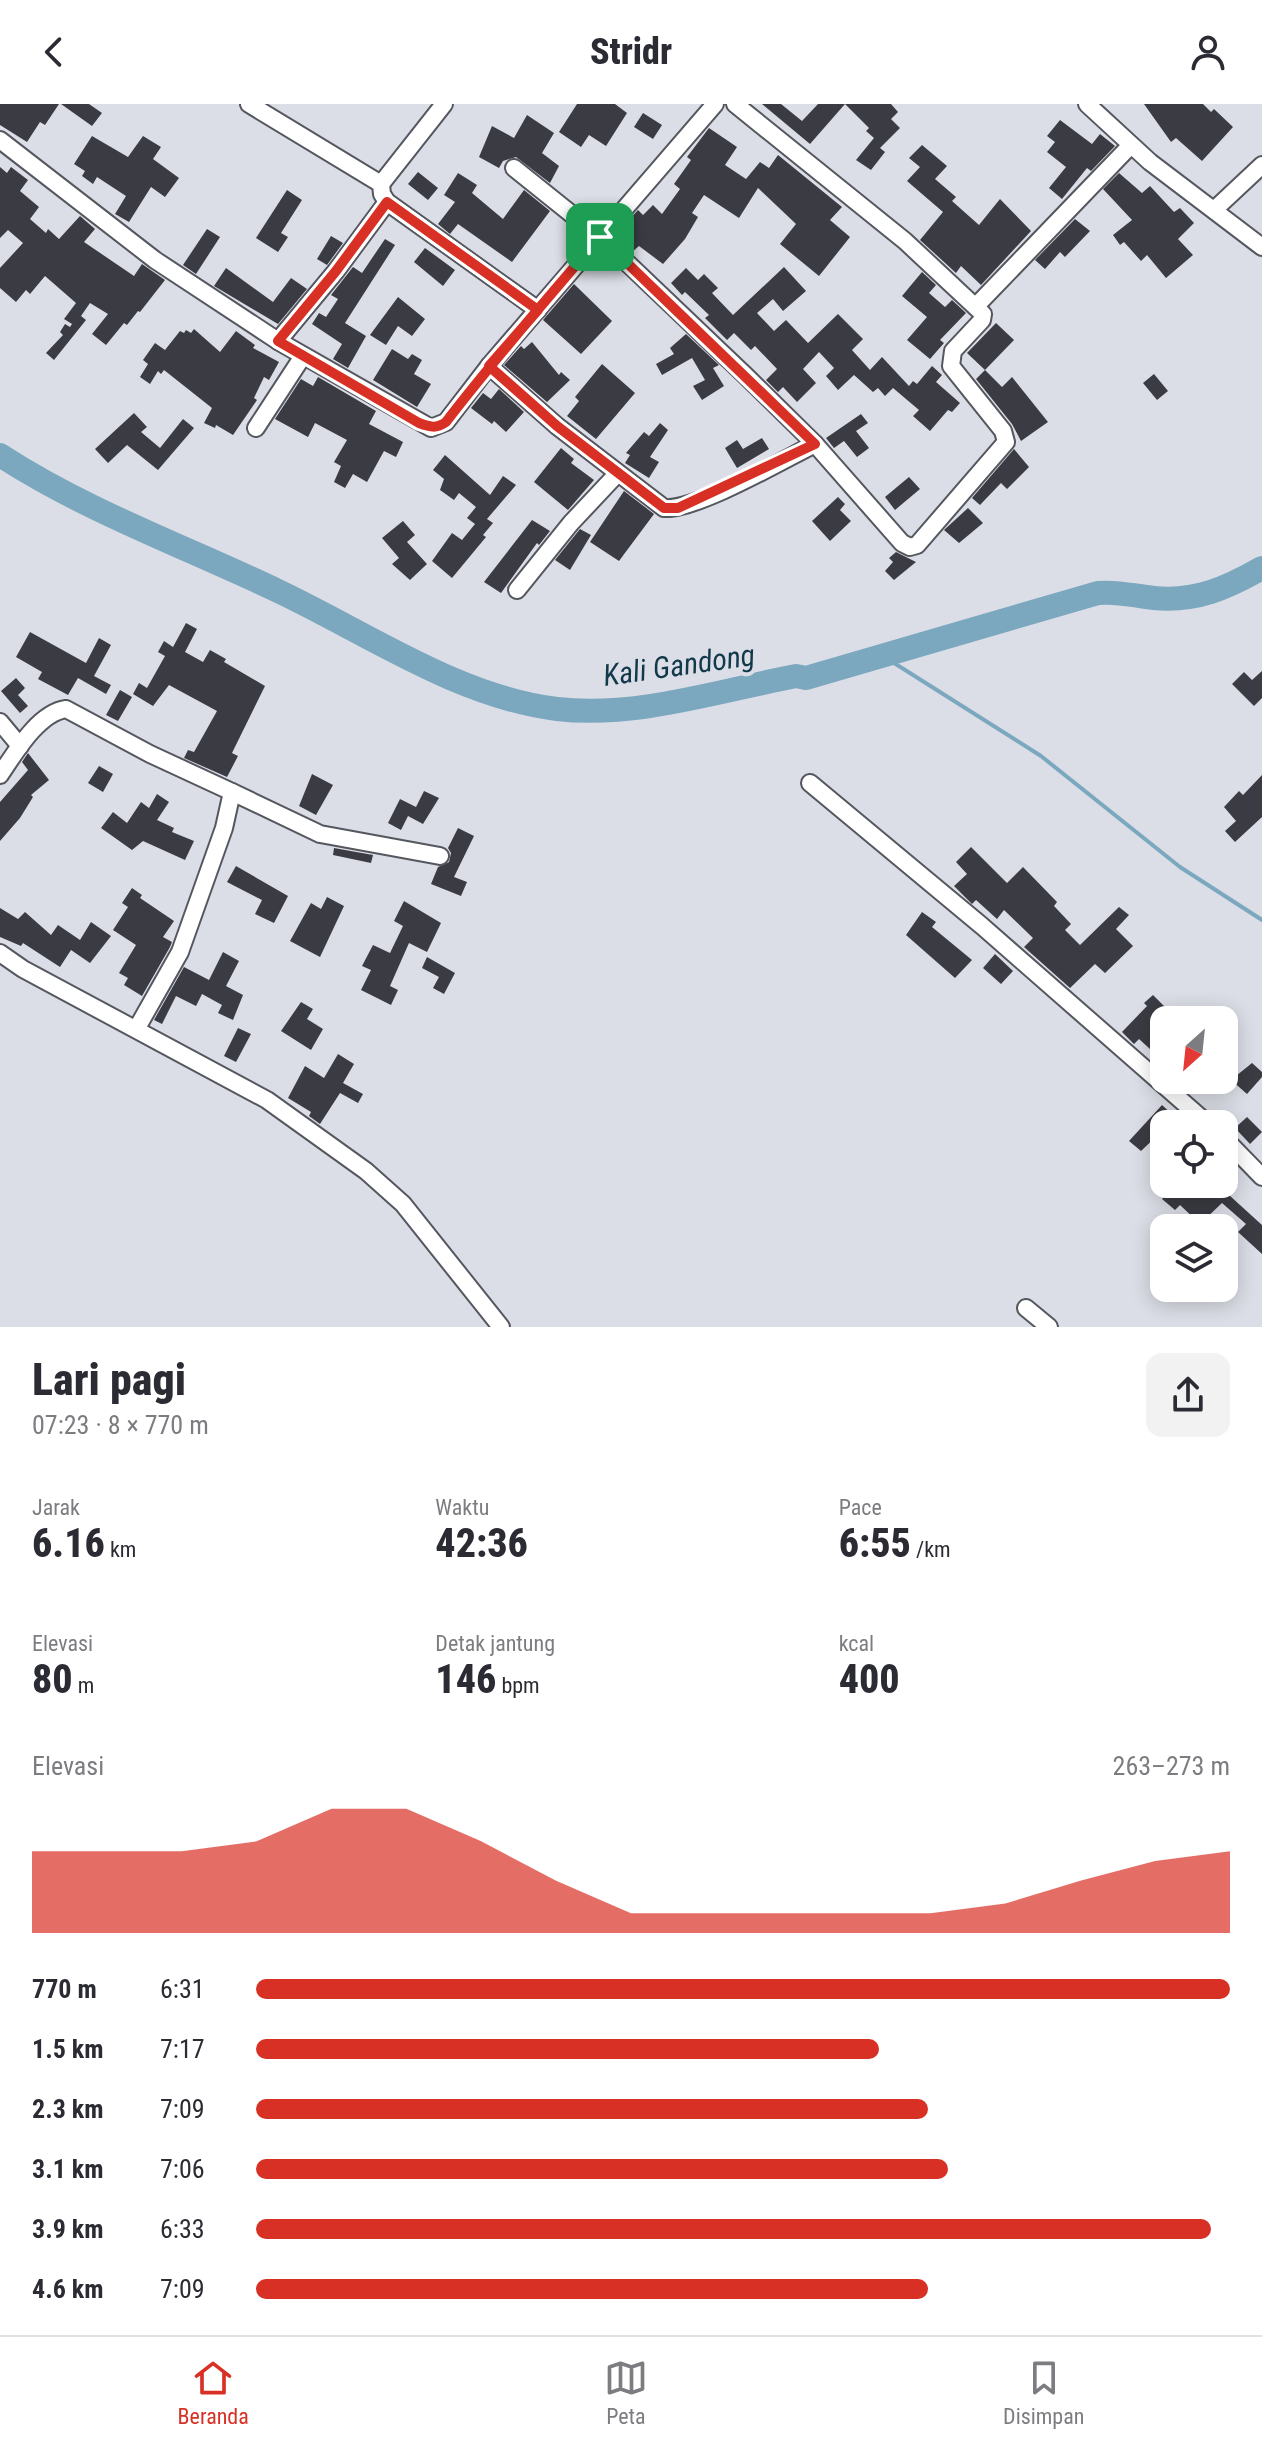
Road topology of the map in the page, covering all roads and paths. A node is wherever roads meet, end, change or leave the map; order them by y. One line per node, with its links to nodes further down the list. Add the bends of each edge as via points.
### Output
1 (249, 104): 10 (street)
2 (444, 104): 10 (street)
3 (715, 104): 13 (street)
4 (735, 104): 15 (street)
5 (1087, 104): 7 (street)
6 (0, 140): 17 (street, via 155,260)
7 (1131, 145): 12 (street); 15 (street)
8 (1262, 165): 12 (street)
9 (514, 168): 13 (street)
10 (381, 184): 11 (street)
11 (387, 202): 16 (street); 17 (street)
12 (1214, 210): 14 (street)
13 (600, 237): 16 (street); 21 (street)
14 (1262, 247)
15 (977, 305): 21 (street, via 982,320 953,351 951,366 1003,431 1006,442 917,545 902,543)
16 (538, 310): 19 (street)
17 (278, 341): 18 (street)
18 (303, 356): 19 (street, via 425,425 446,422); 20 (street)
19 (489, 366): 22 (street)
20 (256, 428)
21 (815, 444): 22 (street, via 678,508 664,508)
22 (617, 474): 23 (street)
23 (517, 590)
24 (0, 722): 25 (street)
25 (20, 746): 26 (street); 28 (street, via 55,712 72,710)
26 (0, 775)
27 (810, 783): 32 (street)
28 (232, 792): 29 (street, via 320,834); 31 (street, via 180,952)
29 (440, 856)
30 (0, 953): 31 (street)
31 (137, 1028): 36 (street, via 267,1100 366,1171 403,1204)
32 (1192, 1110)
33 (1238, 1152): 34 (street)
34 (1262, 1177)
35 (1026, 1308): 37 (street)
36 (501, 1327)
37 (1049, 1327)

